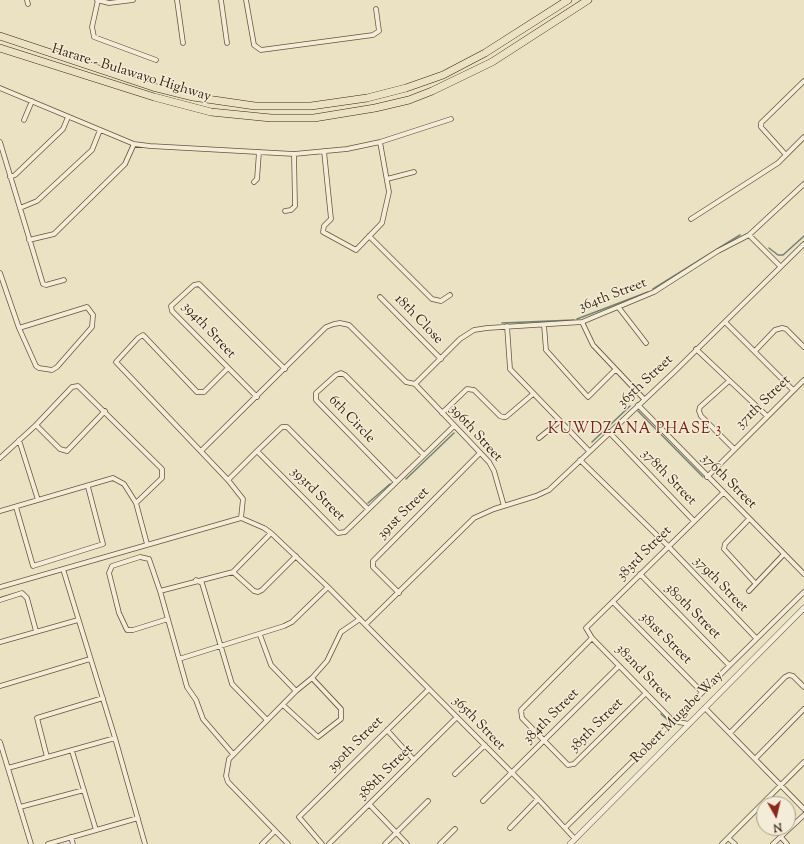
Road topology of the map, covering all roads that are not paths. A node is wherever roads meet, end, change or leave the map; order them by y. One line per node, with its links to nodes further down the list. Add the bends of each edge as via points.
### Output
1 (98, 0): 2 (street, via 109,3); 13 (street, via 92,24 94,37)
2 (133, 0)
3 (176, 0): 10 (street)
4 (221, 0): 11 (street)
5 (246, 0): 8 (street, via 254,45 261,50 373,35 379,32)
6 (568, 0): 9 (highway, Harare - Bulawayo Highway, via 491,50 442,75 367,98 311,106 255,106 193,97 153,87)
7 (588, 0): 12 (highway, Harare - Bulawayo Highway, via 492,62 432,92 375,108 314,118 252,117 195,108)
8 (376, 9)
9 (0, 36)
10 (183, 43)
11 (227, 43)
12 (0, 48)
13 (156, 60)
14 (804, 81): 28 (street, via 761,123 761,127)
15 (0, 88): 16 (street)
16 (32, 101): 17 (street); 19 (street)
17 (68, 117): 20 (street); 30 (street, via 63,129)
18 (451, 119): 23 (street)
19 (24, 120)
20 (100, 130): 24 (street); 34 (street, via 92,150 37,201)
21 (804, 138): 28 (street)
22 (0, 142): 30 (street)
23 (380, 142): 25 (street); 31 (street)
24 (134, 144): 26 (street); 39 (street, via 125,164 54,234)
25 (324, 151): 27 (street); 38 (street, via 331,218 324,226 323,232 356,250)
26 (259, 152): 27 (street); 32 (street, via 257,179)
27 (294, 154): 35 (street, via 295,206 292,210)
28 (786, 155): 36 (street, via 778,163)
29 (414, 172): 31 (street)
30 (10, 177): 34 (street)
31 (387, 179): 38 (street, via 389,192 382,223)
32 (254, 182)
33 (804, 184): 37 (street, 364th Street)
34 (20, 208): 39 (street)
35 (285, 211)
36 (691, 219)
37 (749, 234): 41 (street); 47 (street, 364th Street, via 657,290)
38 (369, 236): 45 (street, via 432,299 441,301)
39 (29, 240): 43 (street, via 42,284)
40 (804, 244): 41 (street, 365th Street)
41 (780, 266): 49 (street, 365th Street)
42 (0, 273): 44 (street)
43 (64, 280)
44 (1, 281): 52 (street)
45 (450, 295)
46 (380, 297): 57 (street, 18th Close)
47 (619, 308): 48 (street, 364th Street); 53 (street)
48 (582, 322): 50 (street, 364th Street); 60 (street, via 589,341)
49 (725, 322): 55 (street, 365th Street); 56 (street)
50 (544, 325): 51 (street, 364th Street); 60 (street, via 546,350 588,397)
51 (507, 326): 57 (street, 364th Street, via 474,330 460,339); 65 (street, via 509,368)
52 (18, 328): 52 (street, via 36,366 52,370 92,326 93,315 87,307)
53 (646, 343)
54 (804, 347): 56 (street, via 782,328 775,330)
55 (696, 349): 62 (street); 67 (street, 365th Street)
56 (755, 351): 64 (street)
57 (441, 359): 63 (street, 364th Street)
58 (228, 368): 59 (street, 394th Street, via 171,308 196,283); 66 (street, 394th Street); 79 (street, via 204,392 196,392 143,336 138,338 116,362)
59 (284, 369): 63 (street, 396th Street, via 326,327 340,323 349,325 406,382); 66 (street, 396th Street)
60 (615, 370): 67 (street)
61 (804, 380): 64 (street, 371th Street)
62 (729, 381): 71 (street); 78 (street, via 699,410 701,416)
63 (415, 384): 70 (street, 396th Street)
64 (793, 390): 71 (street, 371th Street)
65 (533, 394): 70 (street, via 503,418 474,390 467,389); 72 (street)
66 (257, 397): 79 (street, 396th Street)
67 (644, 399): 68 (street, 365th Street)
68 (638, 405): 75 (street, 365th Street); 86 (street, 376th Street)
69 (105, 411): 73 (street, via 82,388 75,386); 73 (street, via 67,451 60,449); 92 (street, via 162,469 162,478)
70 (442, 413): 74 (street, 396th Street)
71 (767, 416): 78 (street, 371th Street)
72 (560, 421): 76 (street); 81 (street)
73 (36, 425): 77 (street)
74 (454, 426): 82 (street, 396th Street); 83 (street, 393rd Street)
75 (609, 432): 81 (street, 365th Street); 99 (street, 378th Street)
76 (540, 438)
77 (19, 440): 84 (street); 91 (street)
78 (734, 449): 86 (street, 371th Street)
79 (201, 451): 87 (street)
80 (258, 451): 87 (street); 95 (street, via 282,428 287,427); 95 (street, 393rd Street, via 337,532 345,532)
81 (589, 451): 85 (street, 365th Street)
82 (480, 454): 93 (street, 396th Street, via 494,471); 116 (street, 391st Street, via 373,561 373,567)
83 (424, 455): 88 (street, 393rd Street); 88 (street, 6th Circle, via 345,375 336,375 316,393 316,400)
84 (0, 458)
85 (580, 460): 93 (street, 365th Street, via 549,490); 102 (street, 379th Street)
86 (707, 477): 90 (street, 376th Street)
87 (228, 480): 97 (street, via 243,499)
88 (396, 482): 95 (street, 393rd Street)
89 (88, 486): 91 (street); 92 (street, via 114,478 124,484); 94 (street, via 103,544 33,566)
90 (723, 493): 98 (street, 376th Street); 99 (street, 383rd Street)
91 (38, 500): 94 (street)
92 (136, 503): 101 (street)
93 (504, 506): 116 (street, 365th Street, via 474,518)
94 (16, 507): 96 (street)
95 (368, 509)
96 (0, 512)
97 (241, 518): 100 (street, 365th Street); 101 (street)
98 (749, 519): 103 (street, 376th Street); 110 (street, via 725,544 724,549)
99 (694, 521): 102 (street, 383rd Street)
100 (270, 532): 104 (street, 365th Street); 106 (street)
101 (147, 544): 105 (street)
102 (668, 546): 107 (street, 383rd Street); 128 (street, 379th Street)
103 (784, 554): 108 (street, 376th Street); 110 (street)
104 (296, 556): 106 (street, via 258,592); 112 (street, 365th Street)
105 (63, 569): 111 (street); 122 (street)
106 (233, 572): 109 (street)
107 (640, 574): 118 (street, 383rd Street); 133 (street, 380th Street)
108 (804, 574)
109 (196, 580): 114 (street); 130 (street, via 202,583)
110 (755, 583): 113 (street)
111 (0, 587)
112 (328, 587): 121 (street, 365th Street); 126 (street, via 292,622)
113 (749, 590)
114 (160, 591): 120 (street); 120 (street, via 150,559 140,557 114,564 110,569 119,613 127,630)
115 (804, 592): 128 (street)
116 (399, 593): 123 (street, 365th Street)
117 (0, 600): 124 (street, via 22,593 27,598)
118 (613, 602): 125 (street, 383rd Street, via 587,627); 140 (street, 381st Street)
119 (804, 608): 144 (street, Robert Mugabe Way)
120 (168, 619): 132 (street)
121 (360, 619): 123 (street, 365th Street); 135 (street, via 341,632 327,661)
122 (78, 620): 124 (street); 131 (street)
123 (366, 624): 138 (street, 365th Street)
124 (36, 631): 129 (street)
125 (587, 632): 127 (street, 382nd Street)
126 (260, 635): 130 (street); 139 (street, via 271,665)
127 (592, 638): 134 (street, 382nd Street); 153 (street, via 521,710 522,718)
128 (756, 638): 133 (street)
129 (0, 642)
130 (220, 646): 132 (street); 147 (street, via 236,689)
131 (90, 659): 136 (street); 142 (street)
132 (179, 659): 157 (street, via 187,687 196,700 203,719)
133 (729, 665): 140 (street)
134 (619, 666): 141 (street, 382nd Street); 153 (street, 384th Street)
135 (312, 678): 139 (street); 143 (street, via 342,709 341,719 318,737)
136 (0, 686)
137 (804, 687): 151 (street, via 789,675)
138 (429, 689): 146 (street, 365th Street); 150 (street, 390th Street)
139 (296, 691): 143 (street)
140 (702, 692): 148 (street)
141 (646, 693): 148 (street, 382nd Street); 153 (street, 385th Street, via 572,766 568,765)
142 (103, 698): 152 (street); 158 (street, via 37,718)
143 (283, 705): 147 (street)
144 (705, 708): 149 (street, Robert Mugabe Way); 151 (street)
145 (804, 709): 159 (street)
146 (457, 717): 155 (street, 365th Street); 160 (street, 388th Street)
147 (266, 720): 157 (street)
148 (673, 721): 149 (street, 382nd Street); 176 (street)
149 (689, 724): 184 (street, Robert Mugabe Way)
150 (387, 730): 160 (street); 191 (street, 390th Street, via 299,818)
151 (730, 733): 159 (street)
152 (115, 738): 156 (street); 174 (street)
153 (545, 740): 163 (street, 384th Street)
154 (0, 742): 162 (street)
155 (484, 745): 163 (street, 365th Street); 164 (street)
156 (72, 750): 158 (street); 166 (street)
157 (233, 754): 179 (street, via 228,760 226,771 228,782)
158 (47, 757): 162 (street)
159 (755, 759): 165 (street)
160 (414, 760): 170 (street, 388th Street)
161 (804, 762): 165 (street)
162 (8, 768): 171 (street)
163 (511, 772): 167 (street, 365th Street); 169 (street, 384th Street)
164 (455, 774)
165 (781, 785): 172 (street); 183 (street)
166 (84, 790): 171 (street); 178 (street)
167 (538, 799): 175 (street); 176 (street, 365th Street)
168 (428, 801): 180 (street)
169 (483, 801)
170 (369, 804): 180 (street); 192 (street, 388th Street)
171 (20, 808): 185 (street)
172 (804, 809)
173 (804, 814): 182 (street)
174 (138, 818): 178 (street); 188 (street)
175 (510, 828)
176 (566, 828): 184 (street, 365th Street)
177 (455, 829): 195 (street)
178 (96, 830): 181 (street)
179 (275, 831): 189 (street); 190 (street)
180 (396, 833): 193 (street); 194 (street)
181 (71, 837): 186 (street); 187 (street)
182 (781, 837): 199 (street); 200 (street)
183 (728, 838): 197 (street); 198 (street)
184 (575, 839): 196 (street, Robert Mugabe Way)
185 (31, 844)
186 (48, 844)
187 (73, 844)
188 (145, 844)
189 (262, 844)
190 (288, 844)
191 (322, 844)
192 (329, 844)
193 (385, 844)
194 (408, 844)
195 (440, 844)
196 (570, 844)
197 (722, 844)
198 (735, 844)
199 (773, 844)
200 (787, 844)

